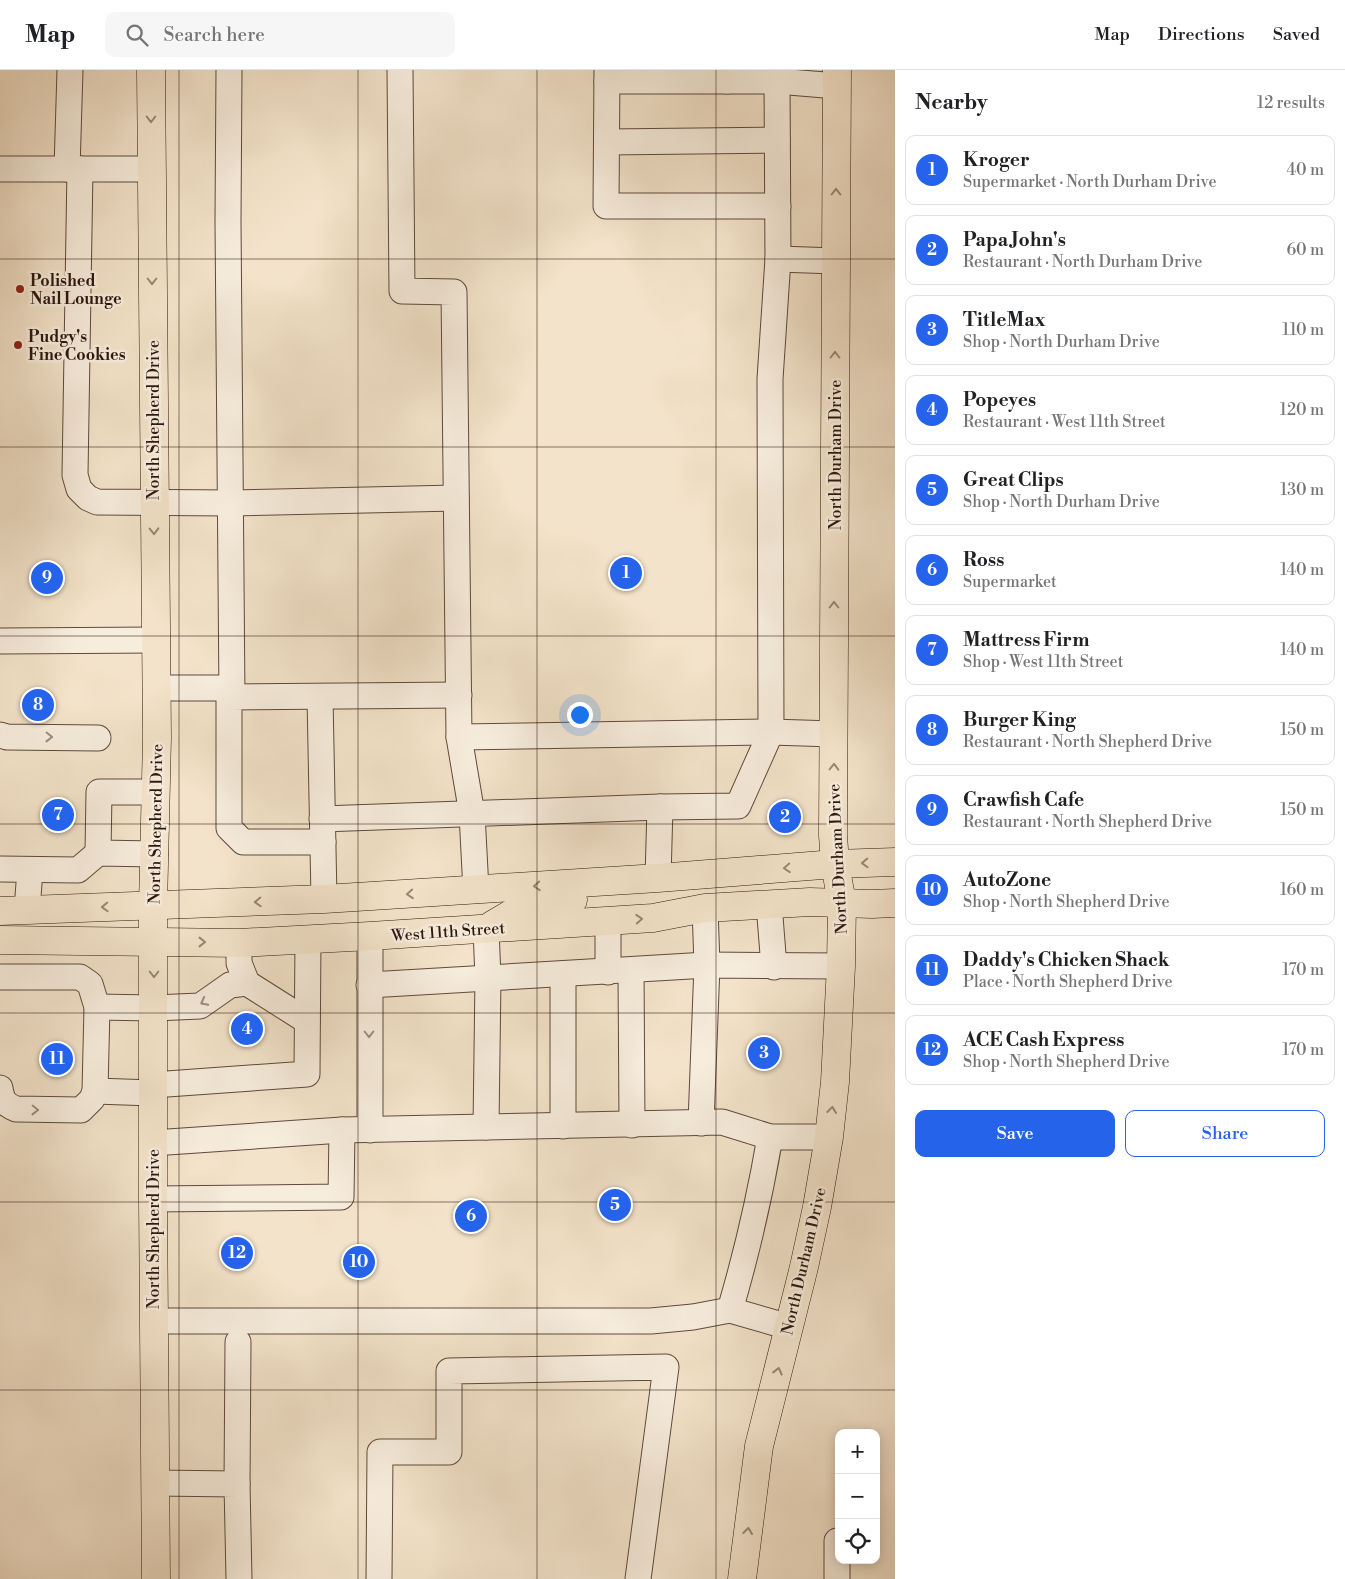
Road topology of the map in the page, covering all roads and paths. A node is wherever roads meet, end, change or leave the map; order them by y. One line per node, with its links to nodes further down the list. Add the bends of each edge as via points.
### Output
1 (70, 70): 12 (street)
2 (151, 70): 13 (main road, North Shepherd Drive, one-way to 13)
3 (229, 70): 19 (street)
4 (400, 70): 17 (street, via 402,291 454,292)
5 (607, 75): 6 (street); 10 (street)
6 (727, 76): 7 (street)
7 (777, 76): 8 (street); 9 (street)
8 (837, 78): 16 (main road, North Durham Drive, one-way to 8)
9 (777, 140): 10 (street); 14 (street)
10 (607, 142): 14 (street, via 606,206)
11 (0, 169): 12 (street)
12 (73, 169): 13 (street); 18 (street, via 75,475 79,489 97,502)
13 (152, 169): 18 (main road, North Shepherd Drive, one-way to 18)
14 (778, 206): 15 (street)
15 (778, 259): 16 (street); 26 (street, via 770,379)
16 (836, 261): 27 (main road, North Durham Drive, one-way to 16)
17 (456, 498): 19 (street); 24 (street)
18 (154, 503): 19 (street); 20 (main road, North Shepherd Drive, one-way to 20)
19 (230, 503): 23 (street)
20 (156, 640): 21 (street); 22 (main road, North Shepherd Drive)
21 (0, 641)
22 (156, 688): 23 (street); 31 (main road, North Shepherd Drive)
23 (232, 693): 25 (street); 34 (street, via 229,697 229,828 243,842)
24 (459, 695): 25 (street); 29 (street)
25 (320, 697): 34 (street)
26 (771, 732): 27 (street); 29 (street); 32 (street, via 738,806)
27 (834, 734): 38 (main road, North Durham Drive, one-way to 27)
28 (0, 735): 30 (street, one-way to 30)
29 (459, 737): 33 (street)
30 (98, 738)
31 (156, 792): 35 (street, via 99,792); 36 (main road, North Shepherd Drive)
32 (660, 807): 33 (street); 41 (street)
33 (472, 814): 34 (street); 42 (street)
34 (322, 830): 43 (street)
35 (98, 853): 36 (street); 40 (street, via 78,870)
36 (155, 854): 47 (main road, North Shepherd Drive)
37 (895, 862): 38 (main road, one-way to 38)
38 (835, 864): 41 (main road, one-way to 41); 44 (main road, North Durham Drive)
39 (0, 869): 40 (street)
40 (30, 870): 49 (street)
41 (658, 878): 42 (main road, one-way to 42); 52 (main road, via 612,895 523,907)
42 (476, 890): 43 (main road, one-way to 43); 54 (main road, via 435,913 367,920)
43 (324, 899): 47 (main road, one-way to 47)
44 (842, 902): 45 (main road, West 11th Street); 46 (main road, West 11th Street); 59 (main road, North Durham Drive)
45 (895, 903)
46 (769, 904): 48 (main road, West 11th Street); 60 (street)
47 (153, 906): 49 (main road, one-way to 49); 56 (main road, North Shepherd Drive)
48 (705, 908): 51 (main road, West 11th Street, one-way to 48, via 653,918); 58 (street)
49 (27, 910): 50 (main road)
50 (0, 911)
51 (608, 921): 52 (main road, West 11th Street); 61 (street)
52 (486, 929): 53 (main road, West 11th Street); 64 (street)
53 (370, 936): 54 (main road, West 11th Street); 66 (street)
54 (312, 939): 57 (main road, West 11th Street); 69 (street)
55 (0, 940): 56 (main road, West 11th Street)
56 (154, 942): 57 (main road, West 11th Street, one-way to 57); 68 (main road, North Shepherd Drive, one-way to 68)
57 (239, 943): 65 (street, via 239,963)
58 (707, 966): 60 (street); 61 (street); 73 (street)
59 (841, 966): 60 (street); 79 (main road, North Durham Drive, one-way to 59)
60 (774, 967)
61 (619, 971): 62 (street); 74 (street)
62 (563, 974): 64 (street); 75 (street)
63 (0, 977): 67 (street, via 80,977 90,984)
64 (488, 978): 66 (street); 76 (street)
65 (247, 983): 68 (street, one-way to 68, via 230,985 200,1006); 69 (street)
66 (369, 985): 78 (street, one-way to 78)
67 (97, 1007): 68 (street); 72 (street)
68 (154, 1008): 71 (main road, North Shepherd Drive)
69 (307, 1021): 71 (street, via 307,1074)
70 (0, 1088): 72 (street, one-way to 72, via 2,1099 16,1109 81,1110)
71 (153, 1089): 72 (street); 81 (main road, North Shepherd Drive)
72 (95, 1091)
73 (701, 1123): 74 (street); 80 (street, via 722,1122)
74 (632, 1124): 75 (street)
75 (563, 1126): 76 (street)
76 (486, 1127): 78 (street)
77 (342, 1130): 78 (street); 81 (street); 82 (street, via 341,1197)
78 (370, 1130)
79 (829, 1136): 80 (street); 85 (main road, North Durham Drive, via 815,1216)
80 (770, 1137): 83 (street, via 744,1265)
81 (153, 1143): 82 (main road, North Shepherd Drive)
82 (153, 1199): 84 (main road, North Shepherd Drive)
83 (730, 1310): 84 (street, via 651,1321); 85 (street)
84 (154, 1321): 87 (main road, North Shepherd Drive)
85 (789, 1327): 94 (main road, North Durham Drive, one-way to 85, via 759,1446)
86 (238, 1342): 88 (street)
87 (155, 1483): 88 (street); 90 (main road, North Shepherd Drive)
88 (237, 1484): 91 (street)
89 (838, 1564): 95 (street)
90 (156, 1579)
91 (239, 1579)
92 (379, 1579): 93 (street, via 380,1452 449,1452 449,1371 666,1367)
93 (638, 1579)
94 (742, 1579)
95 (838, 1579)

